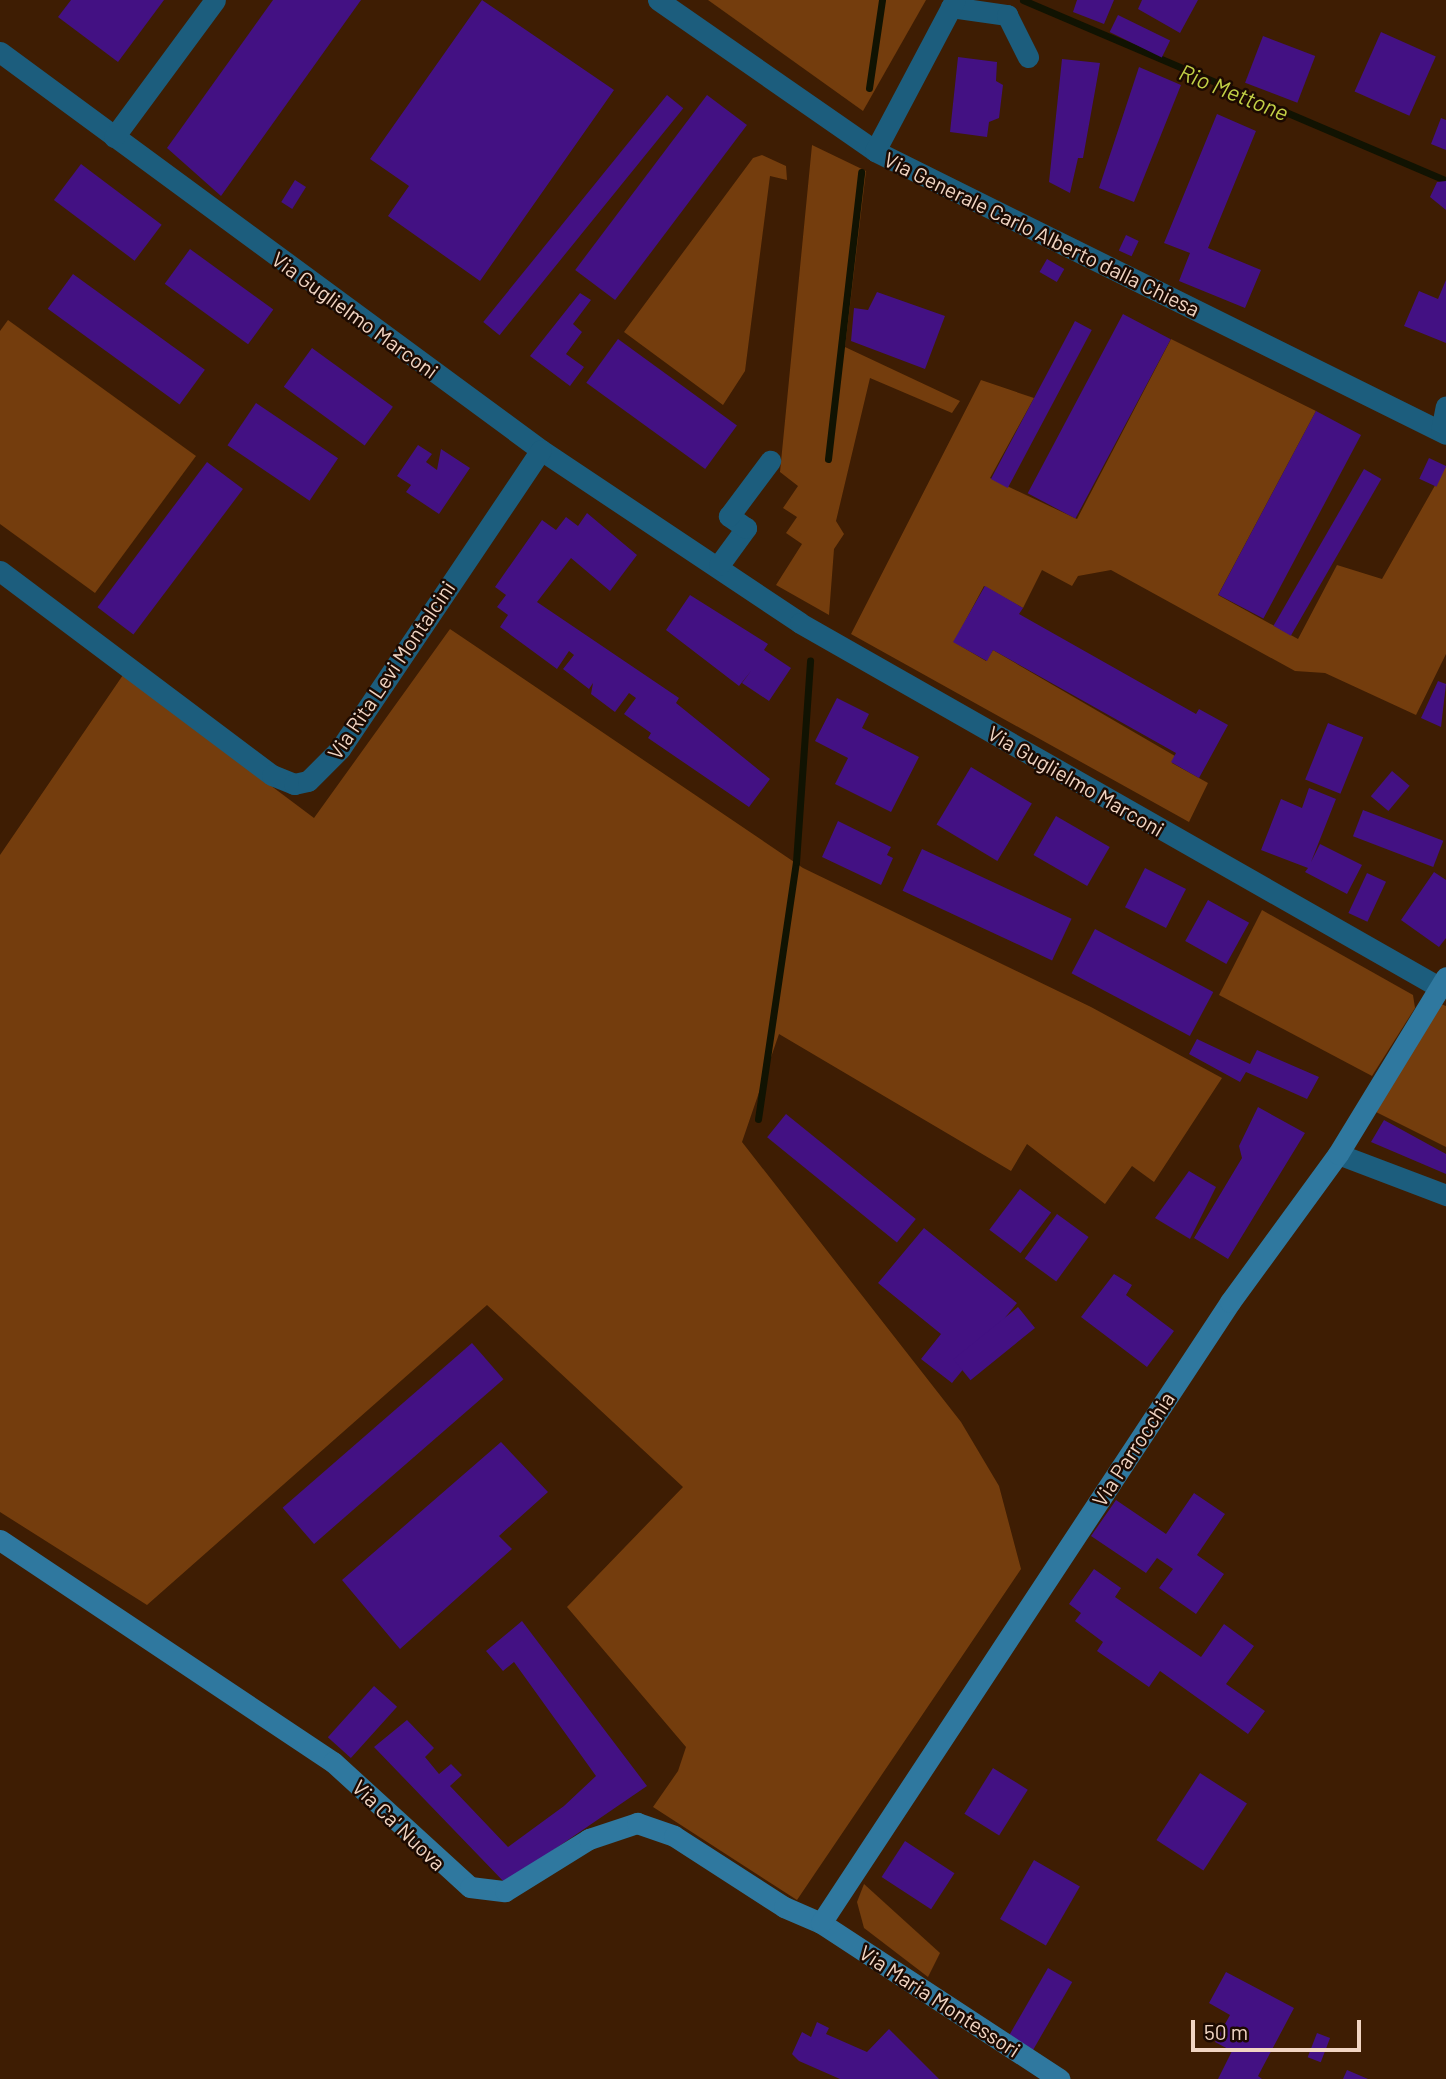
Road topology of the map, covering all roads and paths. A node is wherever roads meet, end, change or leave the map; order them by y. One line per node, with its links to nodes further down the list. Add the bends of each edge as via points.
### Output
1 (215, 0): 6 (street)
2 (658, 0): 7 (street, Via Generale Carlo Alberto dalla Chiesa)
3 (953, 4): 5 (street, via 1007,15); 7 (street)
4 (0, 52): 6 (street, Via Guglielmo Marconi)
5 (1028, 57)
6 (114, 137): 10 (street, Via Guglielmo Marconi)
7 (875, 151): 9 (street, Via Generale Carlo Alberto dalla Chiesa)
8 (1446, 406): 9 (street)
9 (1444, 432)
10 (541, 450): 12 (street, Via Guglielmo Marconi); 13 (street, Via Rita Levi Montalcini, via 330,763 319,775 295,784 272,775)
11 (771, 461): 12 (street, via 729,516 746,528)
12 (719, 565): 14 (street, Via Guglielmo Marconi, via 800,623)
13 (0, 571)
14 (1443, 982): 15 (street, Via Parrocchia)
15 (1338, 1154): 16 (street); 18 (street, Via Parrocchia, via 1223,1313)
16 (1446, 1195)
17 (0, 1540): 18 (street, Via Ca' Nuova, via 333,1762 470,1887 505,1891 589,1839 637,1823 674,1836 784,1907)
18 (821, 1923): 19 (street, Via Maria Montessori)
19 (1059, 2079)

